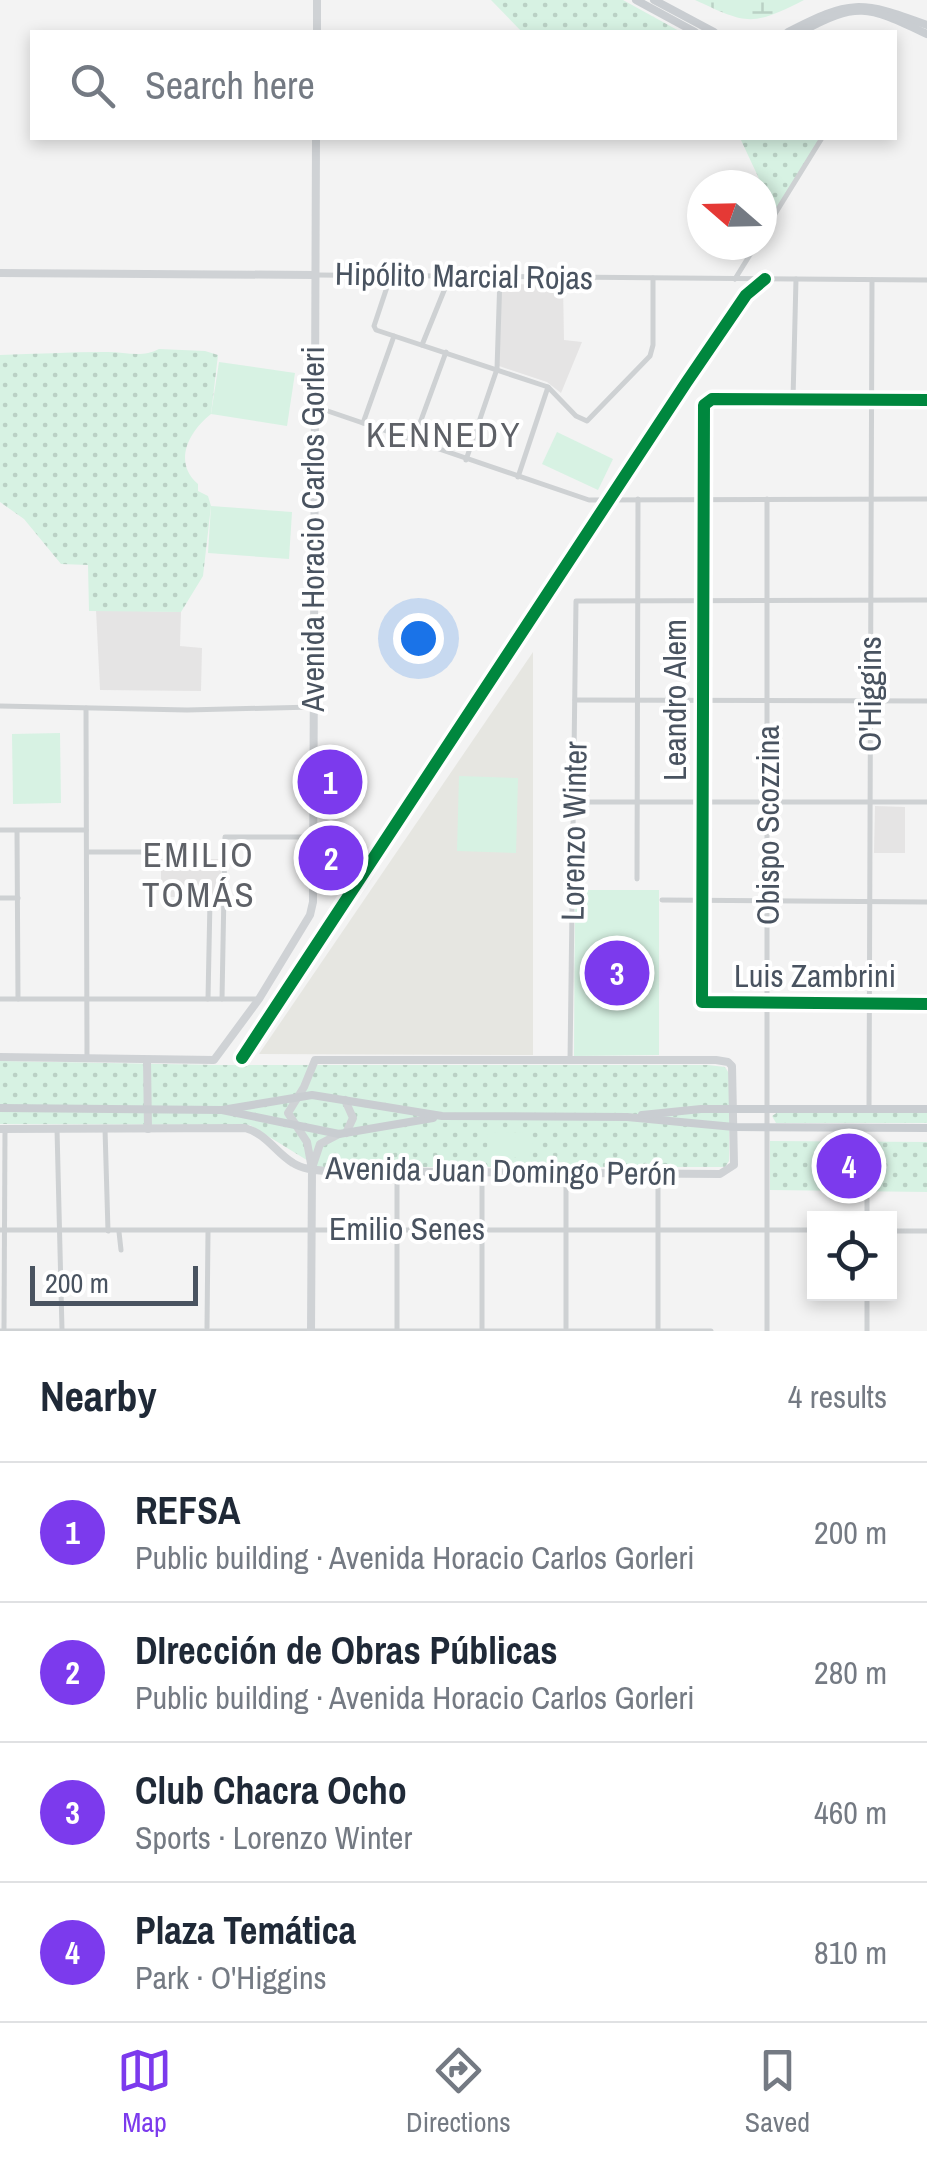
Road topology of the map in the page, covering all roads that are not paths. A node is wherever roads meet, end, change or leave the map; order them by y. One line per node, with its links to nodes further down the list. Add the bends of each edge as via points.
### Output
1 (317, 0): 5 (main road)
2 (636, 0): 6 (main road)
3 (654, 0): 7 (main road)
4 (927, 25): 8 (main road, via 883,5 849,1)
5 (316, 30)
6 (691, 30)
7 (710, 30)
8 (791, 30)
9 (804, 30): 10 (main road, via 855,8)
10 (927, 34)
11 (316, 140): 16 (main road, Avenida Horacio Carlos Gorleri)
12 (821, 140): 13 (street)
13 (777, 211)
14 (747, 260): 21 (street)
15 (0, 273): 16 (main road, Hipólito Marcial Rojas)
16 (314, 275): 17 (street, Hipólito Marcial Rojas); 33 (main road, Avenida Horacio Carlos Gorleri)
17 (391, 276): 18 (street, Hipólito Marcial Rojas); 25 (street, via 374,328)
18 (450, 276): 19 (street, Hipólito Marcial Rojas); 26 (street)
19 (500, 276): 20 (street, Hipólito Marcial Rojas); 28 (street)
20 (653, 278): 21 (street, Hipólito Marcial Rojas); 29 (street, via 650,356 592,419 576,416)
21 (735, 279): 22 (street, Hipólito Marcial Rojas)
22 (796, 279): 23 (street, Hipólito Marcial Rojas); 30 (street)
23 (872, 280): 24 (street, Hipólito Marcial Rojas); 31 (street, O'Higgins)
24 (927, 280)
25 (394, 336): 26 (street); 34 (street)
26 (422, 345): 27 (street)
27 (446, 352): 28 (street); 35 (street)
28 (496, 369): 29 (street); 36 (street)
29 (548, 387): 37 (street)
30 (793, 399): 31 (street); 39 (street, Leandro Alem, via 707,400)
31 (871, 400): 32 (street); 41 (street, O'Higgins)
32 (927, 400)
33 (314, 406): 34 (street); 55 (main road, Avenida Horacio Carlos Gorleri)
34 (362, 423): 35 (street)
35 (413, 442): 36 (street)
36 (466, 460): 37 (street)
37 (518, 477): 38 (street, via 589,500)
38 (638, 498): 39 (street); 44 (street)
39 (703, 499): 40 (street); 45 (street, Leandro Alem)
40 (767, 499): 41 (street); 43 (street, Obispo Scozzina)
41 (871, 499): 42 (street); 46 (street, O'Higgins)
42 (927, 499)
43 (769, 599): 45 (street); 46 (street); 51 (street, Obispo Scozzina)
44 (638, 600): 45 (street); 48 (street, Lorenzo Winter, via 576,601); 49 (street)
45 (702, 600): 50 (street, Leandro Alem)
46 (870, 600): 47 (street); 52 (street, O'Higgins)
47 (927, 600)
48 (576, 700): 49 (street); 59 (street, Lorenzo Winter)
49 (638, 700): 50 (street); 60 (street)
50 (702, 700): 51 (street); 57 (street, Leandro Alem)
51 (769, 700): 52 (street); 58 (street, Obispo Scozzina)
52 (870, 700): 53 (street); 61 (street, O'Higgins)
53 (927, 701)
54 (0, 706): 56 (street)
55 (314, 707): 56 (street); 66 (main road, Avenida Horacio Carlos Gorleri)
56 (86, 708): 65 (street)
57 (702, 801): 58 (street); 60 (street); 74 (street, Leandro Alem)
58 (768, 801): 61 (street); 75 (street, Obispo Scozzina)
59 (576, 802): 60 (street); 91 (street, Lorenzo Winter)
60 (637, 802): 69 (street)
61 (870, 802): 62 (street); 76 (street, O'Higgins)
62 (927, 802)
63 (0, 830): 64 (street)
64 (17, 830): 65 (street); 71 (street)
65 (86, 830): 67 (street)
66 (313, 837): 82 (street, via 225,837); 83 (main road, Avenida Horacio Carlos Gorleri, via 310,915)
67 (87, 852): 68 (street); 80 (street)
68 (149, 852)
69 (637, 879)
70 (0, 898): 71 (street)
71 (18, 898): 79 (street)
72 (210, 900): 81 (street)
73 (662, 900): 74 (street)
74 (703, 900): 75 (street); 84 (street, Leandro Alem)
75 (767, 902): 76 (street); 85 (street, Obispo Scozzina)
76 (869, 902): 77 (street); 86 (street, O'Higgins)
77 (927, 902)
78 (0, 998): 79 (street)
79 (18, 998): 80 (street)
80 (87, 999): 81 (street); 89 (street)
81 (208, 999): 82 (street)
82 (222, 999): 83 (street)
83 (258, 999): 90 (main road, Avenida Horacio Carlos Gorleri, via 220,1056)
84 (702, 1002): 85 (street, Luis Zambrini)
85 (767, 1004): 86 (street, Luis Zambrini); 95 (street, Obispo Scozzina)
86 (869, 1004): 87 (street, Luis Zambrini); 98 (street, O'Higgins)
87 (927, 1004)
88 (0, 1057): 89 (main road)
89 (87, 1058): 90 (main road)
90 (148, 1060): 96 (main road)
91 (570, 1060): 92 (main road, via 315,1060); 97 (main road, via 728,1062)
92 (300, 1094): 93 (main road, Avenida Juan Domingo Perón); 100 (main road, Avenida Juan Domingo Perón); 103 (main road, via 289,1107)
93 (344, 1100): 101 (main road, Avenida Juan Domingo Perón); 111 (main road, via 353,1118)
94 (0, 1108): 96 (main road, Avenida Juan Domingo Perón)
95 (767, 1108): 97 (main road, Avenida Juan Domingo Perón); 98 (main road, Avenida Juan Domingo Perón); 105 (street, Obispo Scozzina)
96 (148, 1109): 100 (main road, Avenida Juan Domingo Perón); 110 (main road)
97 (734, 1109): 102 (main road, Avenida Juan Domingo Perón); 104 (main road)
98 (869, 1109): 99 (main road, Avenida Juan Domingo Perón)
99 (927, 1109)
100 (222, 1110): 103 (main road, Avenida Juan Domingo Perón)
101 (442, 1116): 102 (main road, Avenida Juan Domingo Perón); 111 (main road, Avenida Juan Domingo Perón)
102 (628, 1117): 104 (main road, Avenida Juan Domingo Perón)
103 (294, 1125): 111 (main road, Avenida Juan Domingo Perón); 112 (main road, via 307,1142)
104 (734, 1127): 105 (main road, Avenida Juan Domingo Perón); 116 (main road, Avenida Juan Domingo Perón, via 729,1171)
105 (767, 1127): 106 (main road, Avenida Juan Domingo Perón); 126 (street, Obispo Scozzina)
106 (927, 1128)
107 (2, 1129): 108 (main road, Avenida Juan Domingo Perón); 122 (street)
108 (56, 1129): 109 (main road, Avenida Juan Domingo Perón); 123 (street)
109 (105, 1129): 110 (main road, Avenida Juan Domingo Perón); 129 (street)
110 (148, 1129): 112 (main road, Avenida Juan Domingo Perón, via 252,1130 291,1162)
111 (342, 1134): 112 (main road, via 320,1144)
112 (312, 1169): 113 (main road, Avenida Juan Domingo Perón); 119 (main road)
113 (396, 1171): 115 (main road, Avenida Juan Domingo Perón); 120 (street)
114 (566, 1171): 115 (main road, Avenida Juan Domingo Perón); 116 (main road, Avenida Juan Domingo Perón); 124 (street)
115 (482, 1172): 121 (street)
116 (658, 1172): 125 (street)
117 (867, 1199): 118 (street)
118 (867, 1211)
119 (312, 1229): 120 (street, Emilio Senes); 132 (street, Emilio Senes); 141 (main road)
120 (396, 1229): 121 (street, Emilio Senes); 142 (street)
121 (482, 1229): 124 (street, Emilio Senes); 138 (street)
122 (2, 1230): 123 (street, Emilio Senes); 140 (street)
123 (60, 1230): 129 (street, Emilio Senes); 135 (street)
124 (566, 1230): 125 (street, Emilio Senes); 139 (street)
125 (658, 1230): 126 (street, Emilio Senes); 143 (street)
126 (767, 1230): 127 (street, Emilio Senes); 145 (street, Obispo Scozzina)
127 (807, 1230)
128 (897, 1230): 130 (street)
129 (108, 1231): 131 (street, Emilio Senes)
130 (927, 1231)
131 (119, 1232): 132 (street, Emilio Senes); 133 (street)
132 (208, 1232): 137 (street)
133 (121, 1250)
134 (867, 1301): 146 (street)
135 (62, 1330): 136 (street); 140 (street)
136 (108, 1330): 137 (street)
137 (207, 1330): 141 (street)
138 (482, 1330): 139 (street); 142 (street)
139 (566, 1330): 143 (street)
140 (2, 1331)
141 (311, 1331): 142 (street)
142 (397, 1331)
143 (658, 1331): 144 (street)
144 (711, 1331)
145 (766, 1331)
146 (867, 1331)

